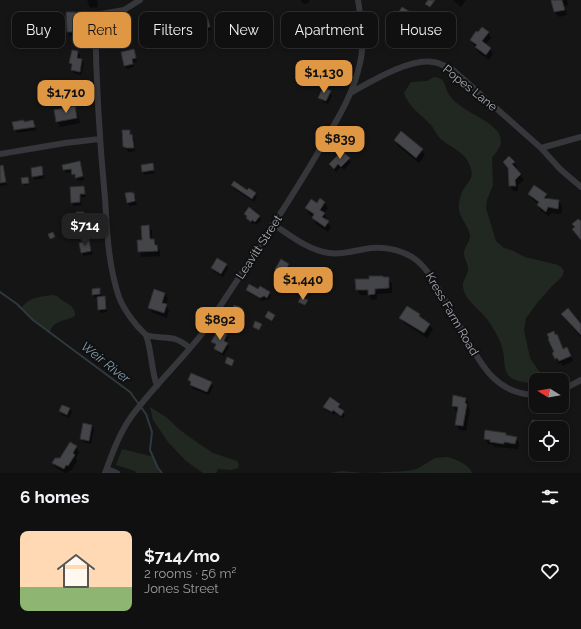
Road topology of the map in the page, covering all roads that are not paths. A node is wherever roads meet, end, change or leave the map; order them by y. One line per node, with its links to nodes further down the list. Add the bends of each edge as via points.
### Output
1 (140, 0): 5 (street, via 124,10 94,15)
2 (358, 0): 3 (street, Leavitt Street, via 362,49)
3 (352, 92): 6 (street, Popes Lane, via 385,74 409,65 432,61 453,70); 9 (street, Leavitt Street, via 312,164)
4 (581, 136): 6 (street)
5 (100, 139): 7 (street); 10 (street, via 114,278 123,306)
6 (541, 148): 8 (street, via 560,169)
7 (0, 154)
8 (581, 186)
9 (273, 224): 11 (street, Leavitt Street); 15 (street, Kress Farm Road, via 302,244 323,252 338,254 379,247 412,257 429,272 488,373 504,387)
10 (146, 335): 11 (street, via 176,340); 13 (street)
11 (190, 348): 13 (street, Leavitt Street)
12 (581, 380): 14 (street)
13 (157, 386): 16 (street, Leavitt Street, via 132,416 117,442)
14 (569, 386)
15 (529, 394)
16 (106, 471): 17 (street)
17 (117, 473)

